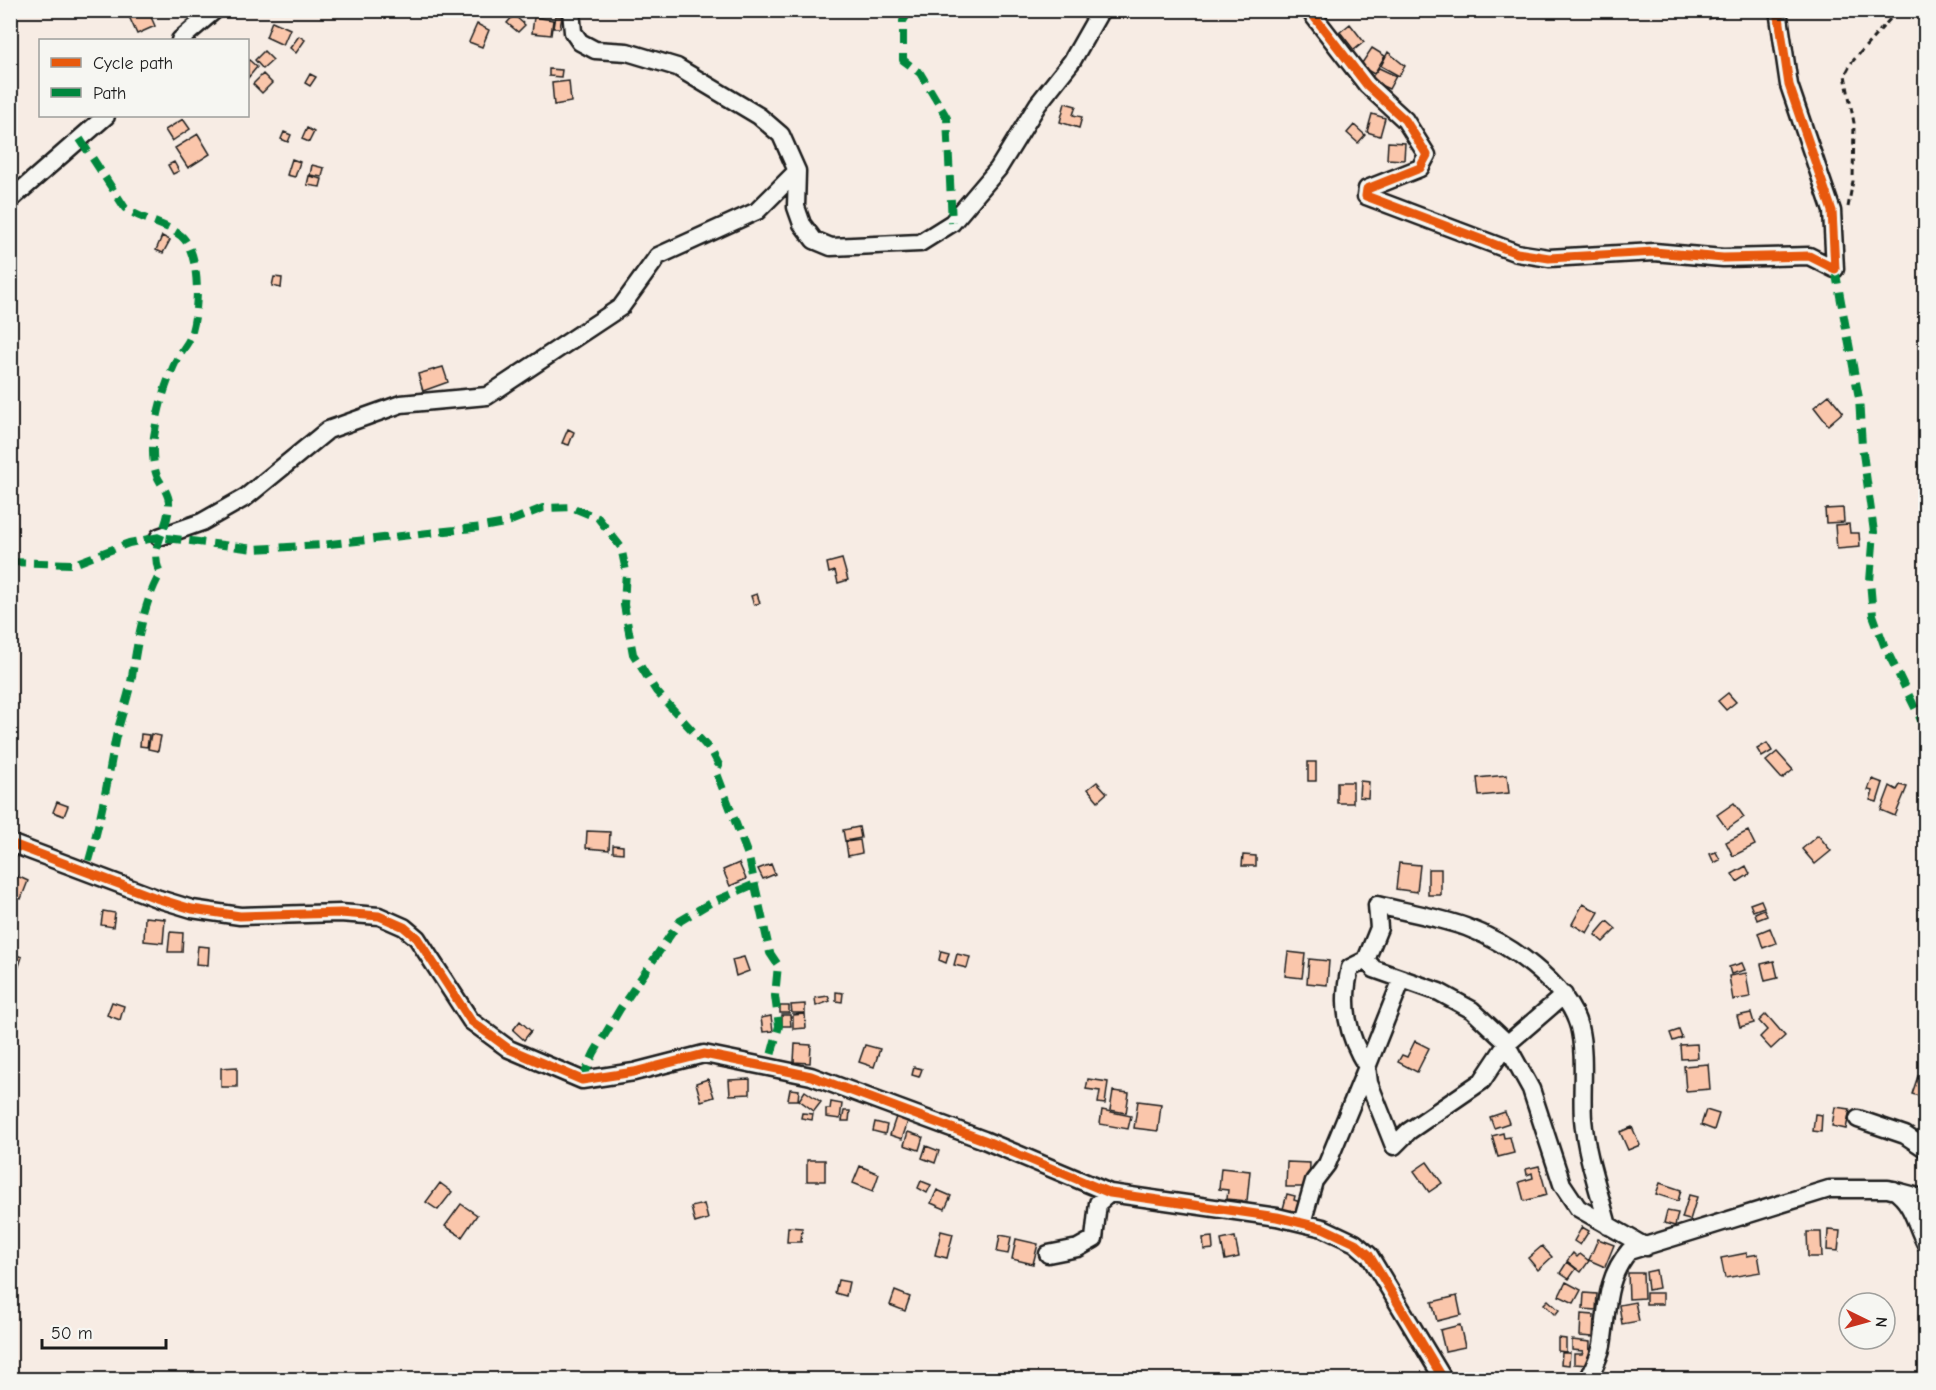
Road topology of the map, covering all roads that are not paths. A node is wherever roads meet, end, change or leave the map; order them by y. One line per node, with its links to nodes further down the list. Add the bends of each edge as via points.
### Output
1 (215, 10): 6 (street)
2 (571, 10): 8 (street, via 573,32 580,42 595,50 627,52 677,68 759,116 781,135)
3 (1101, 10): 8 (street, via 1072,61 1038,104 998,169 952,223 920,243 831,248 814,240 796,207)
4 (1310, 10): 5 (street, via 1367,85 1405,120 1427,155 1420,168 1367,189 1366,196 1516,253 1549,258 1654,252 1723,258 1809,256 1835,269 1832,211 1789,85)
5 (1778, 10)
6 (181, 39)
7 (105, 117): 9 (street)
8 (797, 171): 10 (street, via 757,211 658,256 621,307 487,396 401,404 328,430 246,497 202,522)
9 (10, 200)
10 (159, 537)
11 (10, 843): 20 (street, via 192,909 240,916 379,916 404,927 417,938 471,1021 509,1050 582,1080 634,1072 704,1053 748,1062 811,1076 984,1140)
12 (1366, 960): 13 (street, via 1374,969); 14 (street, via 1378,928 1377,905 1466,927 1537,969); 16 (street, via 1350,968 1344,993 1349,1029)
13 (1402, 979): 15 (street, via 1439,992 1472,1010); 16 (street)
14 (1564, 994): 15 (street); 23 (street, via 1579,1027 1583,1121)
15 (1506, 1045): 16 (street, via 1482,1081 1409,1131 1394,1146 1369,1083); 23 (street, via 1531,1089 1562,1184 1578,1208)
16 (1367, 1067): 22 (street, via 1327,1164 1314,1181)
17 (1858, 1119): 18 (street, via 1905,1135)
18 (1926, 1149)
19 (1894, 1190): 21 (street); 24 (street, via 1914,1213); 25 (street, via 1829,1189)
20 (1110, 1193): 22 (street); 26 (street, via 1098,1203 1095,1239 1078,1248)
21 (1924, 1194)
22 (1302, 1223): 27 (street, via 1355,1242 1370,1255)
23 (1608, 1226): 25 (street)
24 (1926, 1244)
25 (1646, 1247): 28 (street, via 1629,1251 1619,1263 1604,1309 1602,1347)
26 (1048, 1254)
27 (1444, 1380)
28 (1588, 1380)

